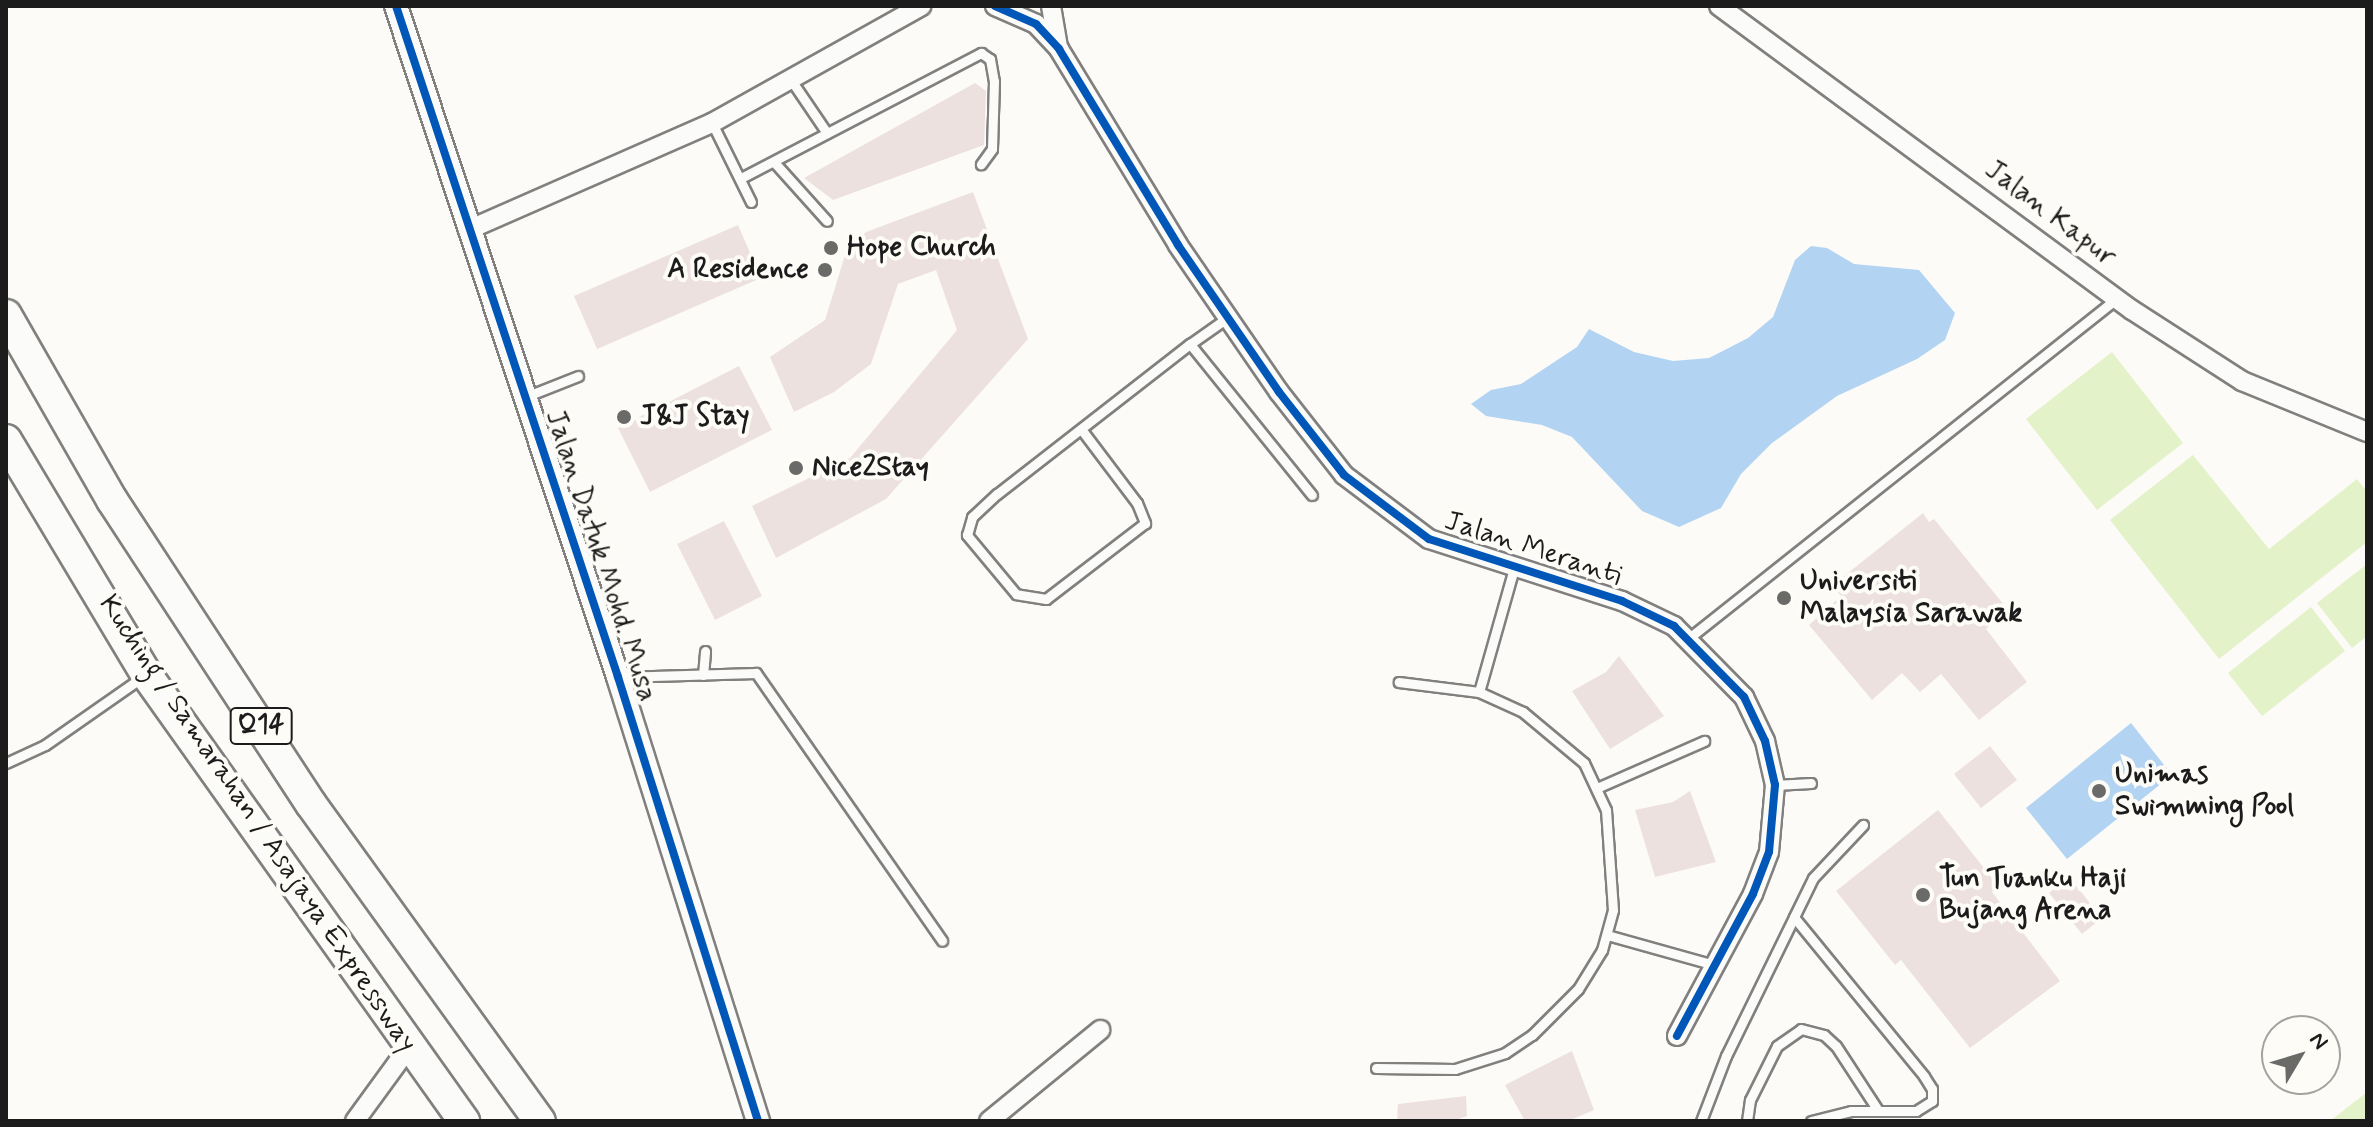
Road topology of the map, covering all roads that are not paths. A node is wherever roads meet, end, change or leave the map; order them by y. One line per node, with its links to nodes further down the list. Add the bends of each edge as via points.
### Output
1 (396, 6): 16 (street, Jalan Datuk Mohd. Musa)
2 (922, 6): 8 (street)
3 (1021, 6): 6 (street)
4 (1051, 6): 7 (street)
5 (1719, 6): 17 (street, Jalan Kapur)
6 (997, 7): 7 (street, via 1036,24)
7 (1059, 49): 19 (street, Jalan Meranti)
8 (797, 76): 9 (street); 10 (lane)
9 (712, 123): 13 (lane); 16 (street)
10 (827, 133): 11 (lane); 12 (lane, via 981,53 990,59 994,81 992,149)
11 (774, 162): 13 (lane); 15 (lane)
12 (981, 164)
13 (741, 178): 14 (lane)
14 (751, 202)
15 (827, 221)
16 (468, 230): 22 (street, Jalan Datuk Mohd. Musa)
17 (2112, 302): 24 (street, Jalan Kapur, via 2242,381); 28 (lane)
18 (6, 315): 52 (highway, Kuching / Samarahan / Asajaya Expressway / Q14, via 112,500 311,804)
19 (1227, 318): 20 (lane); 27 (street, Jalan Meranti, via 1344,475 1429,539)
20 (1190, 344): 23 (lane); 26 (lane)
21 (578, 376): 22 (lane)
22 (524, 397): 32 (street, Jalan Datuk Mohd. Musa)
23 (1081, 429): 23 (lane, via 972,517 967,535 1016,594 1046,599 1145,523 1137,503)
24 (2367, 432)
25 (6, 440): 30 (highway, Kuching / Samarahan / Asajaya Expressway / Q14)
26 (1312, 495)
27 (1514, 568): 28 (street, Jalan Meranti, via 1622,601); 34 (lane)
28 (1689, 638): 38 (street, Jalan Meranti, via 1744,697 1765,741)
29 (705, 651): 31 (lane)
30 (146, 674): 36 (lane, via 45,745); 47 (highway, Kuching / Samarahan / Asajaya Expressway / Q14)
31 (703, 675): 32 (lane); 43 (lane, via 756,673 769,684)
32 (618, 677): 53 (street, Jalan Datuk Mohd. Musa)
33 (1399, 682): 34 (lane)
34 (1479, 692): 39 (lane, via 1523,712 1560,739)
35 (1704, 741): 39 (lane)
36 (6, 763)
37 (1811, 783): 38 (lane)
38 (1775, 785): 44 (street, Jalan Meranti, via 1769,852 1753,894)
39 (1599, 787): 42 (lane, via 1614,872)
40 (1863, 825): 41 (lane, via 1813,878)
41 (1794, 917): 49 (lane, via 1932,1089 1932,1101 1924,1109); 55 (lane, via 1726,1056)
42 (1607, 935): 44 (lane); 48 (lane, via 1591,969 1561,1009 1505,1053 1455,1069)
43 (942, 941)
44 (1711, 964): 46 (street, Jalan Meranti)
45 (1100, 1030): 54 (street)
46 (1677, 1036)
47 (409, 1047): 50 (street); 51 (highway, Kuching / Samarahan / Asajaya Expressway / Q14)
48 (1376, 1068)
49 (1877, 1109): 56 (lane, via 1836,1046 1824,1035 1801,1029 1777,1046 1750,1100); 57 (lane)
50 (355, 1121)
51 (464, 1121)
52 (540, 1121)
53 (758, 1121)
54 (989, 1121)
55 (1701, 1121)
56 (1747, 1121)
57 (1811, 1121)

